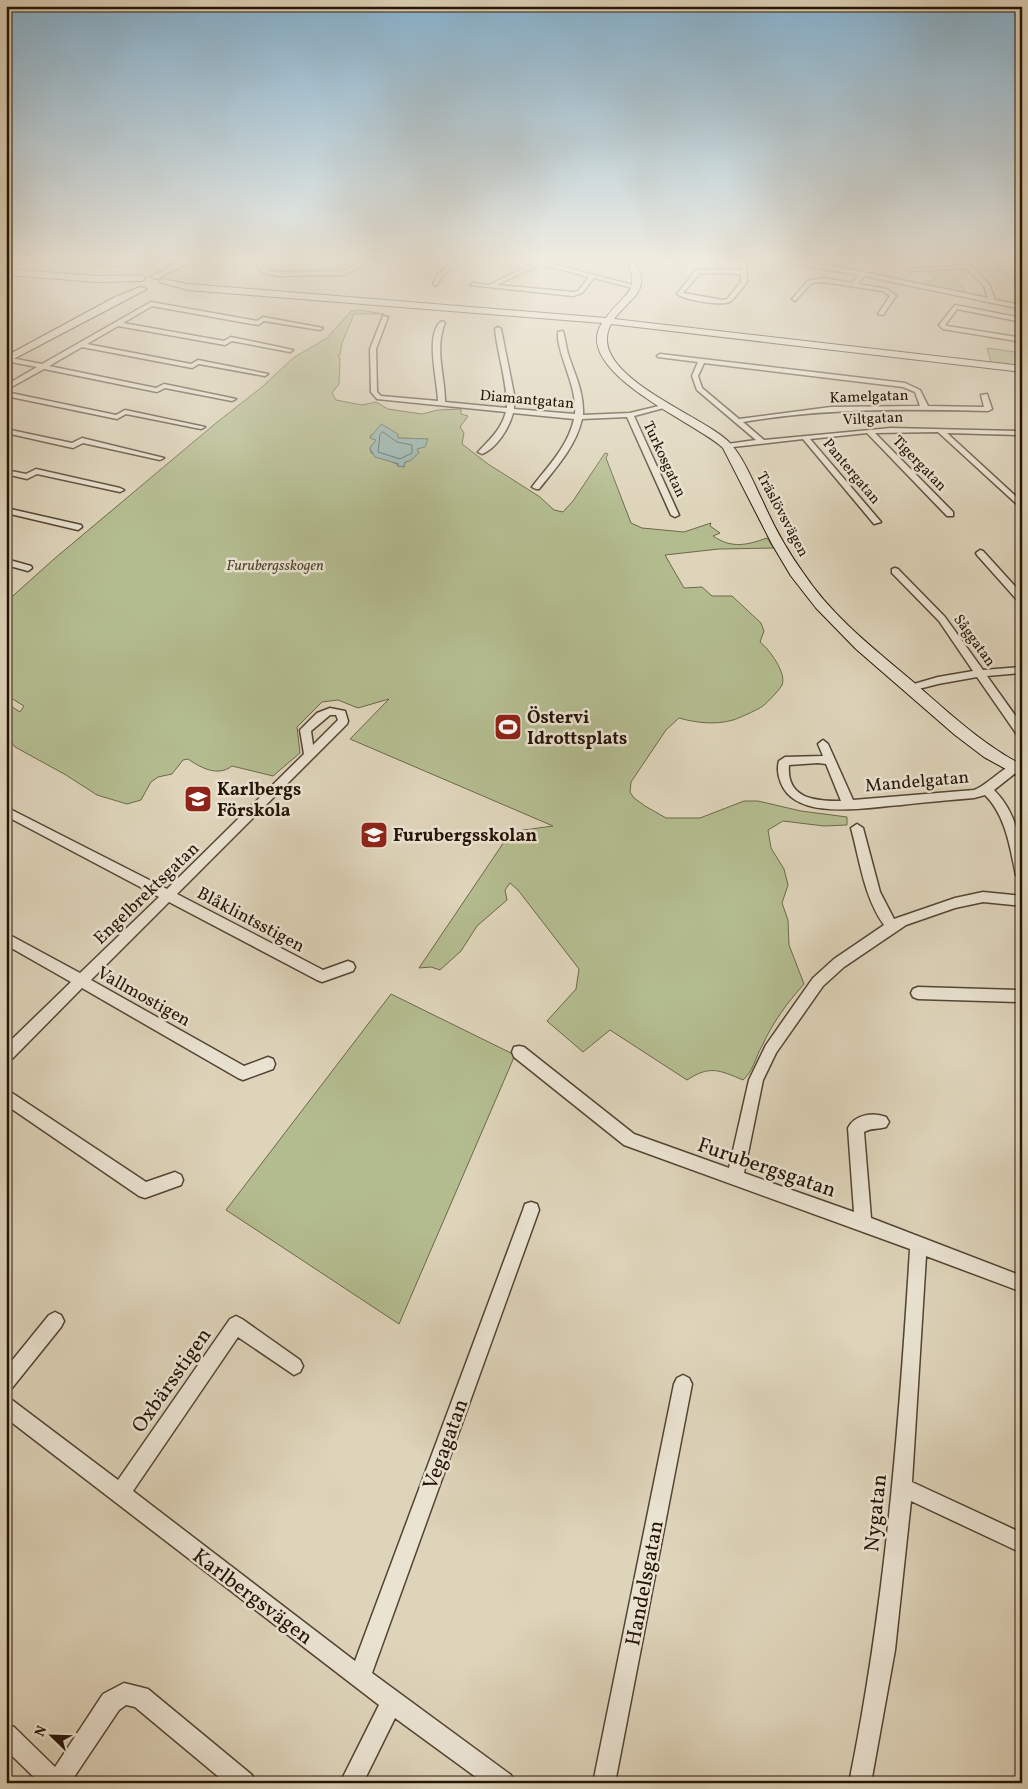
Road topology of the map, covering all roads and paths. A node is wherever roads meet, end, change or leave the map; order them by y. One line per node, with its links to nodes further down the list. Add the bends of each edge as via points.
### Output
1 (38, 342): 13 (street)
2 (86, 342): 10 (street)
3 (250, 342): 11 (street)
4 (375, 342): 22 (street, Diamantgatan, via 375,395)
5 (436, 342): 22 (street)
6 (499, 342): 25 (street)
7 (562, 342): 27 (street, via 579,394)
8 (603, 342): 23 (street, Träslövsvägen, via 607,356 630,382)
9 (793, 342): 16 (street)
10 (82, 345): 15 (street); 17 (street, via 192,366 198,362)
11 (290, 350)
12 (660, 356): 14 (street)
13 (7, 360): 15 (street)
14 (702, 360): 24 (street, via 905,386 918,391); 28 (street, via 695,376 699,389)
15 (42, 368): 18 (street); 21 (street, via 157,390 164,386)
16 (1022, 369)
17 (266, 374)
18 (6, 388)
19 (6, 394): 29 (street, via 117,417 125,412)
20 (985, 395): 24 (street, Kamelgatan, via 988,409)
21 (232, 399)
22 (442, 405): 25 (street, Diamantgatan)
23 (667, 406): 26 (street, Diamantgatan); 37 (street, Träslövsvägen)
24 (925, 408): 28 (street, Kamelgatan, via 831,410)
25 (512, 412): 27 (street, Diamantgatan); 38 (street, via 498,437)
26 (630, 415): 27 (street, Diamantgatan); 46 (street, Turkosgatan)
27 (580, 417): 41 (street, via 561,457)
28 (737, 421): 36 (street)
29 (201, 427)
30 (6, 431): 39 (street, via 73,446 82,440)
31 (941, 431): 32 (street, Viltgatan); 33 (street, Viltgatan); 43 (street)
32 (870, 432): 34 (street, Viltgatan); 45 (street, Tigergatan)
33 (1018, 433): 35 (street)
34 (805, 437): 36 (street, Viltgatan); 47 (street, Pantergatan)
35 (1022, 439)
36 (761, 441): 37 (street, Viltgatan)
37 (727, 446): 56 (street, Träslövsvägen, via 768,526 804,585 845,630)
38 (482, 452)
39 (160, 458)
40 (6, 472): 42 (street, via 27,477 36,471)
41 (536, 487)
42 (120, 490)
43 (1022, 507)
44 (6, 510): 48 (street)
45 (950, 514)
46 (675, 515)
47 (877, 522)
48 (78, 527)
49 (980, 553): 53 (street)
50 (6, 562): 51 (street)
51 (28, 568)
52 (895, 571): 55 (street, Såggatan, via 942,619)
53 (1022, 600)
54 (1022, 670): 55 (street)
55 (981, 674): 56 (street, via 931,681); 57 (street, Såggatan)
56 (911, 688): 61 (street, Träslövsvägen, via 958,730)
57 (1022, 733)
58 (824, 744): 60 (street, Mandelgatan)
59 (310, 755): 67 (street, Engelbrektsgatan)
60 (831, 761): 63 (street, Mandelgatan); 63 (street, Mandelgatan, via 785,761 786,784 791,793 800,798 826,805)
61 (1018, 770): 62 (street, Träslövsvägen)
62 (987, 790): 63 (street, Mandelgatan, via 974,794); 66 (street, via 996,797 1009,822)
63 (850, 805)
64 (6, 811): 67 (street, Blåklintsstigen)
65 (857, 828): 69 (street, via 875,895 883,915)
66 (1022, 875)
67 (169, 896): 71 (street, Blåklintsstigen, via 322,976); 72 (street, Engelbrektsgatan)
68 (1022, 901): 69 (street, via 983,897 930,911)
69 (892, 926): 80 (street, via 818,982 771,1049 756,1080)
70 (6, 938): 72 (street, Vallmostigen)
71 (348, 967)
72 (79, 982): 76 (street, Engelbrektsgatan); 77 (street, Vallmostigen, via 243,1073)
73 (918, 993): 74 (street)
74 (1022, 996)
75 (519, 1052): 80 (street, Furubergsgatan, via 629,1140)
76 (6, 1055)
77 (268, 1064)
78 (6, 1096): 81 (street, via 145,1190)
79 (880, 1122): 83 (street, via 871,1120 856,1128)
80 (735, 1177): 83 (street, Furubergsgatan)
81 (175, 1180)
82 (530, 1210): 94 (street, Vegagatan)
83 (863, 1224): 84 (street, Furubergsgatan)
84 (918, 1246): 85 (street, Furubergsgatan); 91 (street, Nygatan)
85 (1022, 1284)
86 (55, 1321): 88 (street)
87 (294, 1366): 92 (street, Oxbärsstigen, via 236,1325)
88 (6, 1382)
89 (683, 1384): 101 (street, Handelsgatan)
90 (6, 1406): 92 (street, Karlbergsvägen)
91 (902, 1487): 93 (street); 102 (street, Nygatan, via 883,1657)
92 (120, 1494): 94 (street, Karlbergsvägen)
93 (1022, 1543)
94 (360, 1678): 95 (street, Karlbergsvägen)
95 (392, 1702): 99 (street); 100 (street, Karlbergsvägen)
96 (6, 1735): 97 (street)
97 (56, 1783): 98 (street, via 111,1702 124,1694 140,1697)
98 (244, 1783)
99 (351, 1783)
100 (502, 1783)
101 (604, 1783)
102 (860, 1783)

